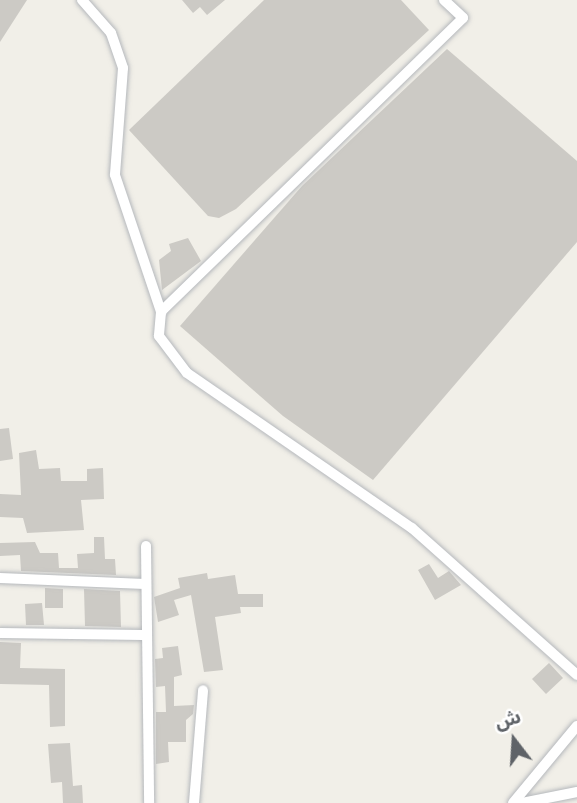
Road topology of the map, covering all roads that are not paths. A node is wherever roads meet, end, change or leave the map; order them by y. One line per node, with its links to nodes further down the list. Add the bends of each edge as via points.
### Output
1 (82, 0): 3 (street, via 111,33 123,68 115,176)
2 (444, 0): 3 (street, via 463,18)
3 (161, 312): 9 (street, via 164,348 187,373 412,528)
4 (146, 546): 6 (street)
5 (0, 578): 6 (street)
6 (145, 584): 8 (street)
7 (0, 633): 8 (street)
8 (142, 635): 13 (street)
9 (577, 675)
10 (202, 690): 14 (street)
11 (577, 726): 15 (street)
12 (577, 792): 16 (street)
13 (149, 803)
14 (194, 803)
15 (513, 803)
16 (522, 803)

